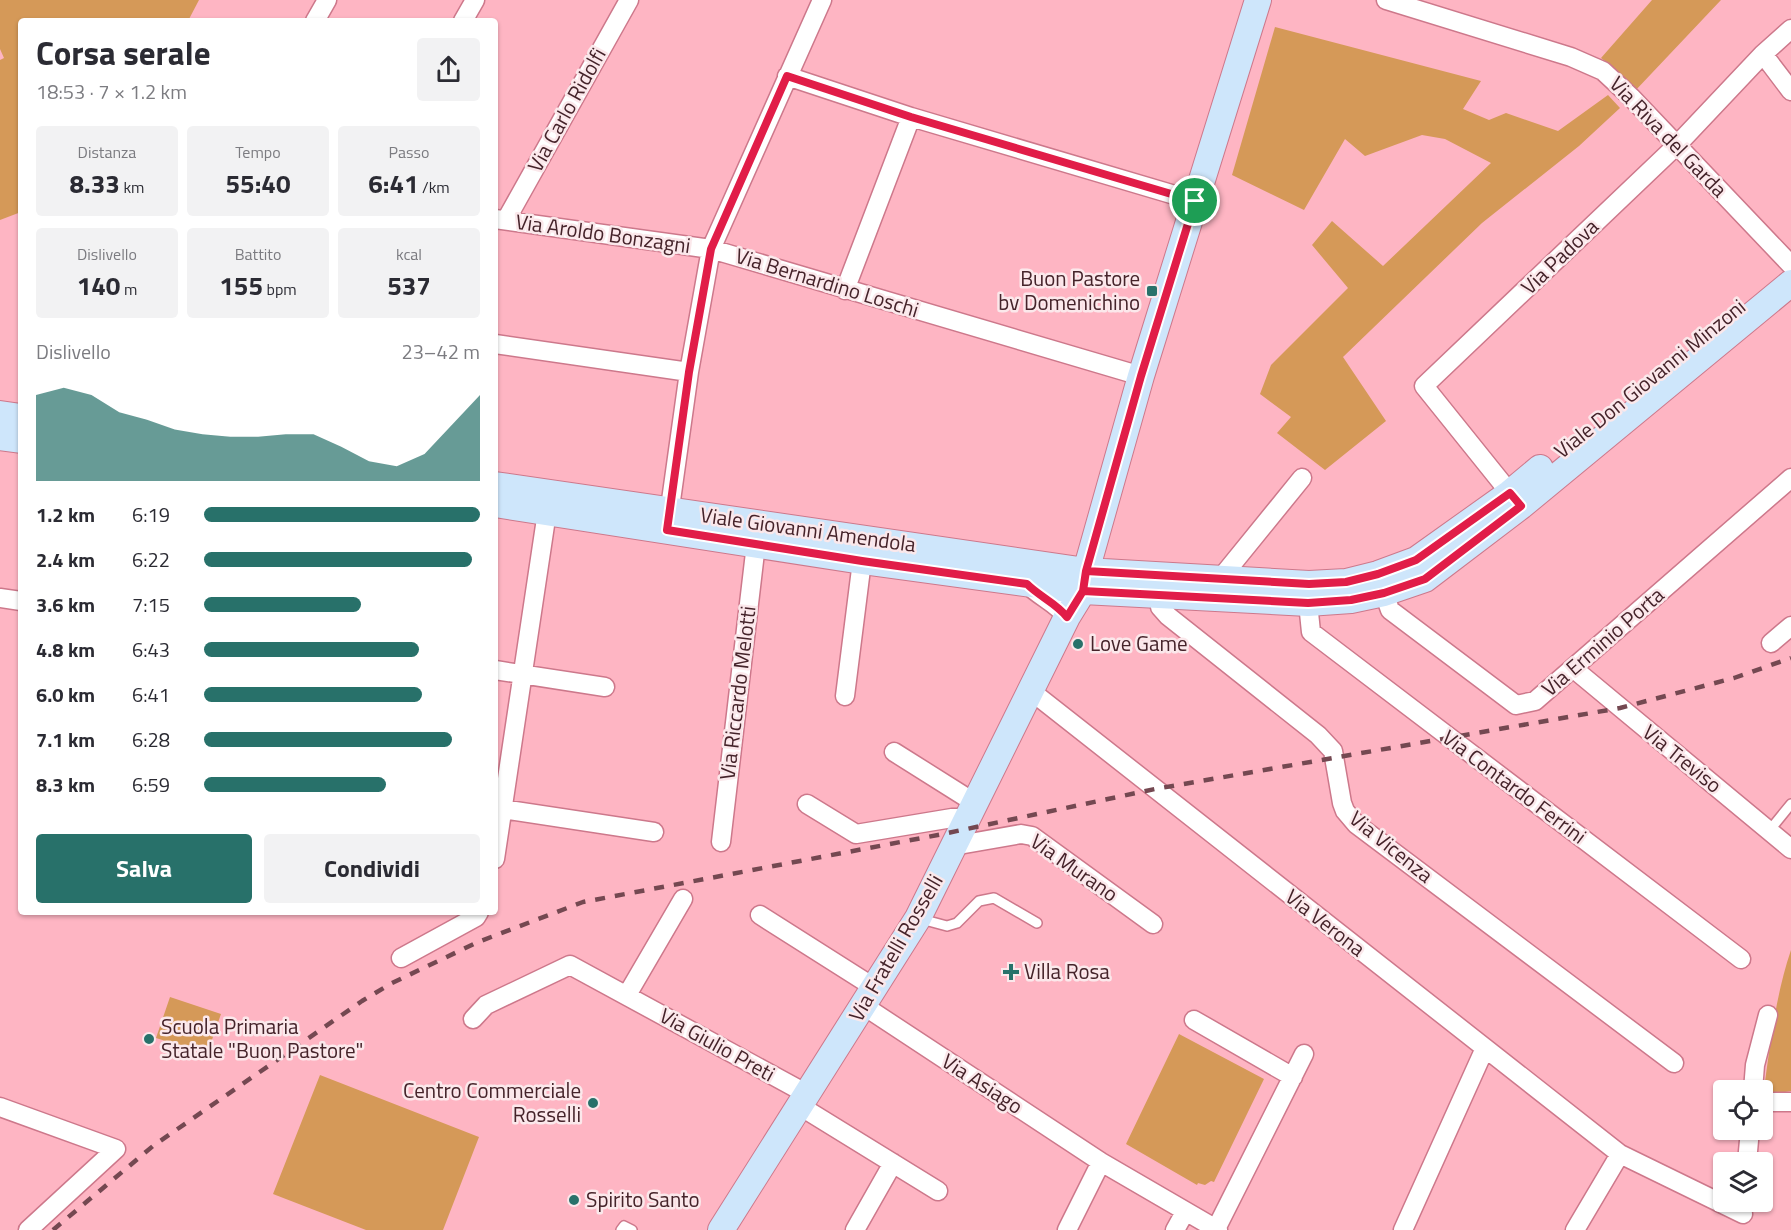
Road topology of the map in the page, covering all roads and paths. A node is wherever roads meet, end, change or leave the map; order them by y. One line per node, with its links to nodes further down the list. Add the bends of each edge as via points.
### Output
1 (327, 0): 8 (street)
2 (475, 0): 9 (street)
3 (629, 0): 17 (street, Via Carlo Ridolfi)
4 (822, 0): 12 (street)
5 (1258, 0): 16 (main road, Via Fratelli Rosselli)
6 (1386, 0): 7 (street, Via Riva del Garda)
7 (1435, 7): 15 (street, Via Riva del Garda, via 1603,71)
8 (317, 18)
9 (465, 18)
10 (1791, 29): 11 (street, Via Padova)
11 (1763, 54): 13 (street); 15 (street, Via Padova)
12 (787, 76): 14 (street); 18 (street)
13 (1791, 91)
14 (911, 117): 16 (street); 21 (street)
15 (1677, 145): 19 (street, Via Riva del Garda); 32 (street, Via Padova, via 1424,387)
16 (1195, 201): 24 (main road, Via Fratelli Rosselli)
17 (500, 220): 18 (street, Via Aroldo Bonzagni)
18 (711, 249): 21 (street, Via Bernardino Loschi); 23 (street)
19 (1791, 265): 32 (main road, Viale Don Giovanni Minzoni)
20 (1791, 283): 32 (main road, Viale Don Giovanni Minzoni)
21 (845, 290): 24 (street, Via Bernardino Loschi)
22 (498, 344): 23 (street)
23 (689, 372): 35 (street)
24 (1141, 376): 39 (main road, Via Fratelli Rosselli)
25 (0, 414): 26 (main road)
26 (18, 417)
27 (0, 437): 28 (main road)
28 (18, 440)
29 (1302, 478): 38 (street)
30 (1791, 478): 49 (street, Via Erminio Porta)
31 (498, 485): 35 (main road, Viale Giovanni Amendola)
32 (1516, 500): 41 (main road, Viale Don Giovanni Minzoni, via 1425,579)
33 (498, 504): 34 (main road, Viale Giovanni Amendola)
34 (547, 512): 35 (main road, Viale Giovanni Amendola); 51 (street)
35 (668, 520): 36 (main road, Viale Giovanni Amendola); 39 (main road, Viale Giovanni Amendola)
36 (756, 544): 37 (main road, Viale Giovanni Amendola); 62 (street, Via Riccardo Melotti)
37 (862, 561): 40 (main road, Viale Giovanni Amendola); 54 (street)
38 (1220, 579): 39 (main road, Viale Don Giovanni Minzoni); 42 (main road, Viale Don Giovanni Minzoni)
39 (1084, 581): 40 (main road, Viale Giovanni Amendola); 43 (main road, Viale Don Giovanni Minzoni); 46 (main road, Via Fratelli Rosselli)
40 (1027, 584): 46 (street)
41 (1381, 584): 42 (main road, Viale Don Giovanni Minzoni, via 1351,600); 49 (street, Via Erminio Porta, via 1390,610 1516,705 1535,701)
42 (1308, 594): 43 (main road, Viale Don Giovanni Minzoni); 72 (street, Via Contardo Ferrini, via 1311,632)
43 (1159, 596): 80 (street, Via Vicenza, via 1160,607 1168,616 1330,747 1341,803 1356,824)
44 (0, 598): 45 (street)
45 (18, 601)
46 (1067, 617): 53 (main road, Via Fratelli Rosselli)
47 (1791, 626): 48 (street)
48 (1771, 643)
49 (1574, 669): 60 (street, Via Treviso)
50 (498, 671): 51 (street)
51 (524, 675): 52 (street); 58 (street)
52 (605, 687)
53 (1031, 692): 59 (main road, Via Fratelli Rosselli); 78 (street, Via Verona)
54 (845, 696)
55 (894, 752): 59 (street)
56 (807, 804): 59 (street, via 856,834 952,818)
57 (1791, 804): 60 (lane)
58 (499, 809): 61 (street)
59 (971, 811): 63 (main road, Via Fratelli Rosselli)
60 (1769, 831): 64 (street, Via Treviso)
61 (654, 832)
62 (721, 842)
63 (953, 846): 68 (main road, Via Fratelli Rosselli); 70 (street, Via Murano, via 1021,834 1032,836)
64 (1791, 849)
65 (683, 899): 73 (street)
66 (478, 915): 71 (street)
67 (760, 915): 74 (street, Via Asiago)
68 (918, 918): 69 (lane, via 947,926 957,923 979,901 994,898); 74 (main road, Via Fratelli Rosselli)
69 (1037, 923)
70 (1153, 924)
71 (401, 958)
72 (1741, 959)
73 (627, 995): 76 (street, Via Giulio Preti, via 570,965 486,1005); 83 (street, Via Giulio Preti)
74 (869, 997): 83 (main road, Via Fratelli Rosselli); 88 (street, Via Asiago)
75 (1768, 1015): 82 (street)
76 (473, 1019)
77 (1194, 1020): 81 (street)
78 (1485, 1048): 87 (street, Via Verona); 101 (street)
79 (1304, 1054): 81 (street, Via Asiago)
80 (1674, 1063)
81 (1293, 1077): 93 (street, Via Asiago)
82 (1754, 1080)
83 (804, 1100): 89 (street, Via Giulio Preti); 97 (main road, Via Fratelli Rosselli)
84 (1773, 1102): 85 (street)
85 (1791, 1102)
86 (0, 1107): 94 (street, via 116,1149)
87 (1620, 1154): 92 (street, Via Verona); 102 (street)
88 (1101, 1162): 91 (street, Via Asiago); 99 (street)
89 (893, 1163): 90 (street, Via Giulio Preti); 98 (street)
90 (938, 1191)
91 (1185, 1212): 93 (street, Via Asiago); 100 (street)
92 (1744, 1215)
93 (1217, 1229)
94 (28, 1230)
95 (621, 1230): 96 (lane, via 624,1226)
96 (632, 1230)
97 (721, 1230)
98 (855, 1230)
99 (1067, 1230)
100 (1175, 1230)
101 (1403, 1230)
102 (1575, 1230)

